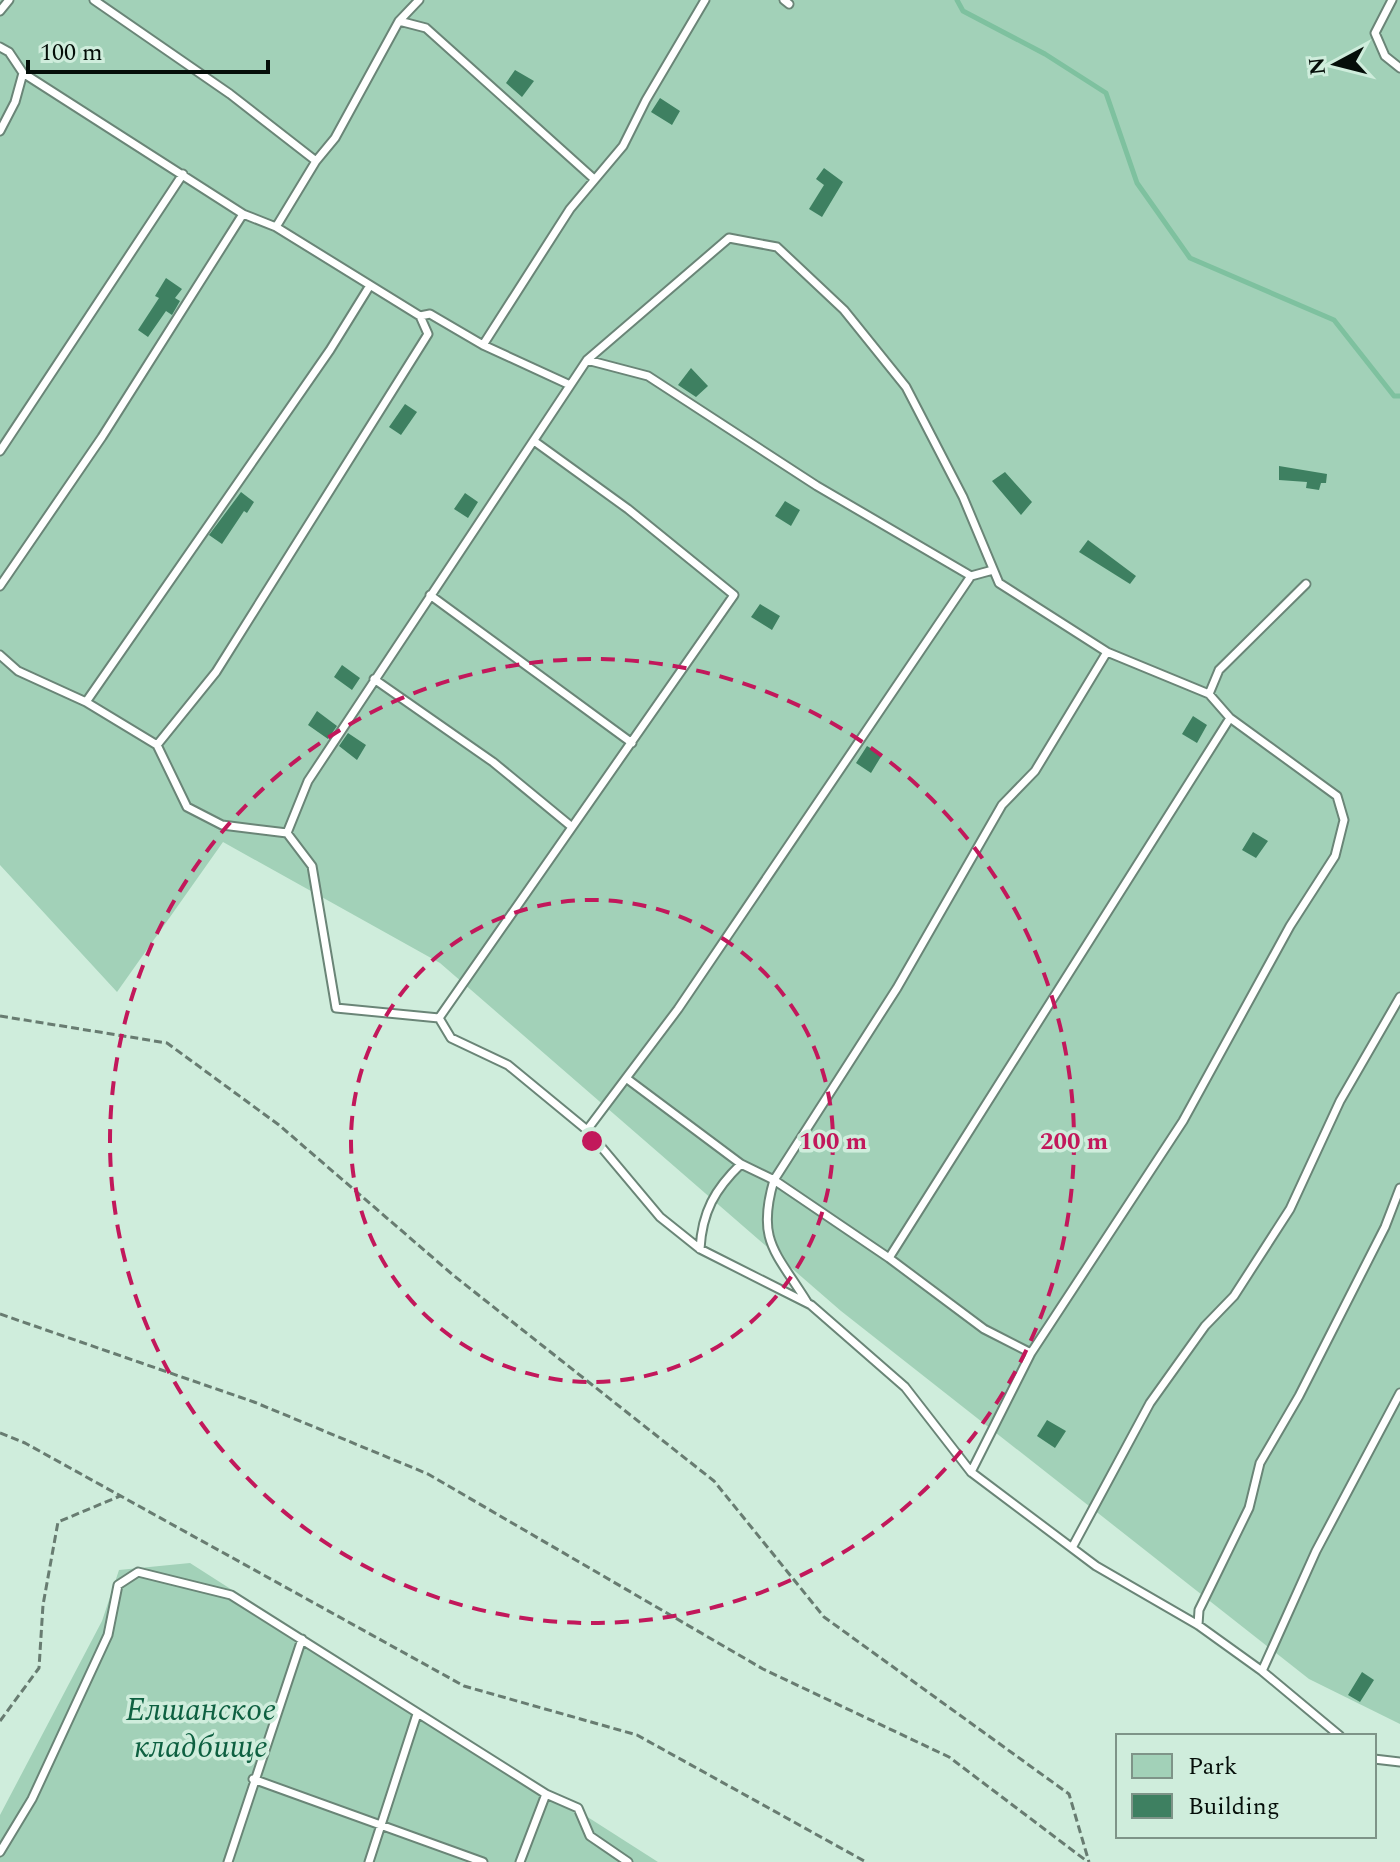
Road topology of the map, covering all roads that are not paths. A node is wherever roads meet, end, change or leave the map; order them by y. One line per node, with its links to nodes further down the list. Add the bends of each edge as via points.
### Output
1 (9, 0): 7 (lane)
2 (94, 0): 13 (lane)
3 (406, 0): 6 (lane)
4 (705, 0): 15 (lane, via 623,146)
5 (1392, 0): 10 (lane, via 1375,33 1385,56)
6 (418, 3): 8 (lane)
7 (0, 11)
8 (399, 21): 13 (lane, via 335,138); 15 (lane, via 426,28)
9 (0, 47): 11 (lane)
10 (1400, 68)
11 (23, 73): 12 (lane); 14 (lane)
12 (0, 131)
13 (316, 161): 17 (lane)
14 (183, 174): 16 (lane); 24 (lane)
15 (593, 178): 20 (lane)
16 (243, 214): 17 (lane); 28 (lane)
17 (276, 227): 18 (lane)
18 (369, 287): 19 (lane); 34 (lane)
19 (420, 316): 20 (lane, via 430,314); 37 (lane, via 428,334 346,468 216,672)
20 (483, 345): 22 (lane)
21 (587, 360): 22 (lane); 25 (lane, via 729,238 777,247 844,310 906,387 963,497); 26 (lane, via 648,376 817,486)
22 (570, 385): 23 (lane)
23 (534, 441): 29 (lane); 36 (lane, via 734,595)
24 (0, 451)
25 (993, 570): 26 (lane); 30 (lane, via 999,583)
26 (971, 576): 42 (lane)
27 (1306, 584): 33 (lane, via 1219,670)
28 (0, 586)
29 (430, 595): 32 (lane); 36 (lane)
30 (1107, 652): 33 (lane); 45 (lane, via 1035,771 1002,805 897,988)
31 (0, 655): 34 (lane, via 18,671)
32 (374, 679): 38 (lane, via 493,762); 39 (lane, via 308,781)
33 (1209, 694): 35 (lane)
34 (86, 702): 37 (lane)
35 (1230, 718): 48 (lane); 50 (lane, via 1337,796 1344,820 1335,856 1290,926 1183,1121)
36 (632, 743): 38 (lane)
37 (157, 745): 39 (lane, via 187,807 222,825)
38 (572, 827): 41 (lane)
39 (287, 833): 41 (lane, via 312,866 336,1008)
40 (1400, 997): 53 (lane, via 1340,1101 1290,1209 1234,1296 1205,1326 1150,1403)
41 (439, 1018): 43 (lane, via 451,1038 508,1065)
42 (626, 1078): 43 (lane); 44 (lane)
43 (587, 1130): 47 (lane, via 660,1217)
44 (741, 1164): 45 (lane); 47 (lane, via 721,1183 702,1219)
45 (774, 1180): 48 (lane); 49 (lane, via 764,1213 767,1238)
46 (1400, 1188): 54 (lane, via 1299,1396 1260,1463 1249,1508 1199,1610)
47 (700, 1249): 49 (lane)
48 (889, 1258): 50 (lane, via 984,1329)
49 (808, 1304): 52 (lane, via 905,1387)
50 (1031, 1353): 52 (lane)
51 (1400, 1393): 56 (lane, via 1316,1551)
52 (971, 1472): 53 (lane)
53 (1073, 1546): 54 (lane, via 1096,1566)
54 (1198, 1625): 56 (lane)
55 (302, 1639): 57 (lane); 61 (lane); 64 (lane, via 231,1595 138,1572 118,1585 108,1635 32,1799)
56 (1262, 1671): 58 (lane)
57 (417, 1714): 62 (lane); 63 (lane)
58 (1338, 1734)
59 (1376, 1759): 60 (lane)
60 (1400, 1762)
61 (253, 1779): 63 (lane); 65 (lane)
62 (546, 1794): 68 (lane); 69 (lane, via 578,1808 590,1836)
63 (380, 1823): 66 (lane); 67 (lane)
64 (0, 1852)
65 (228, 1862)
66 (369, 1862)
67 (483, 1862)
68 (520, 1862)
69 (628, 1862)

